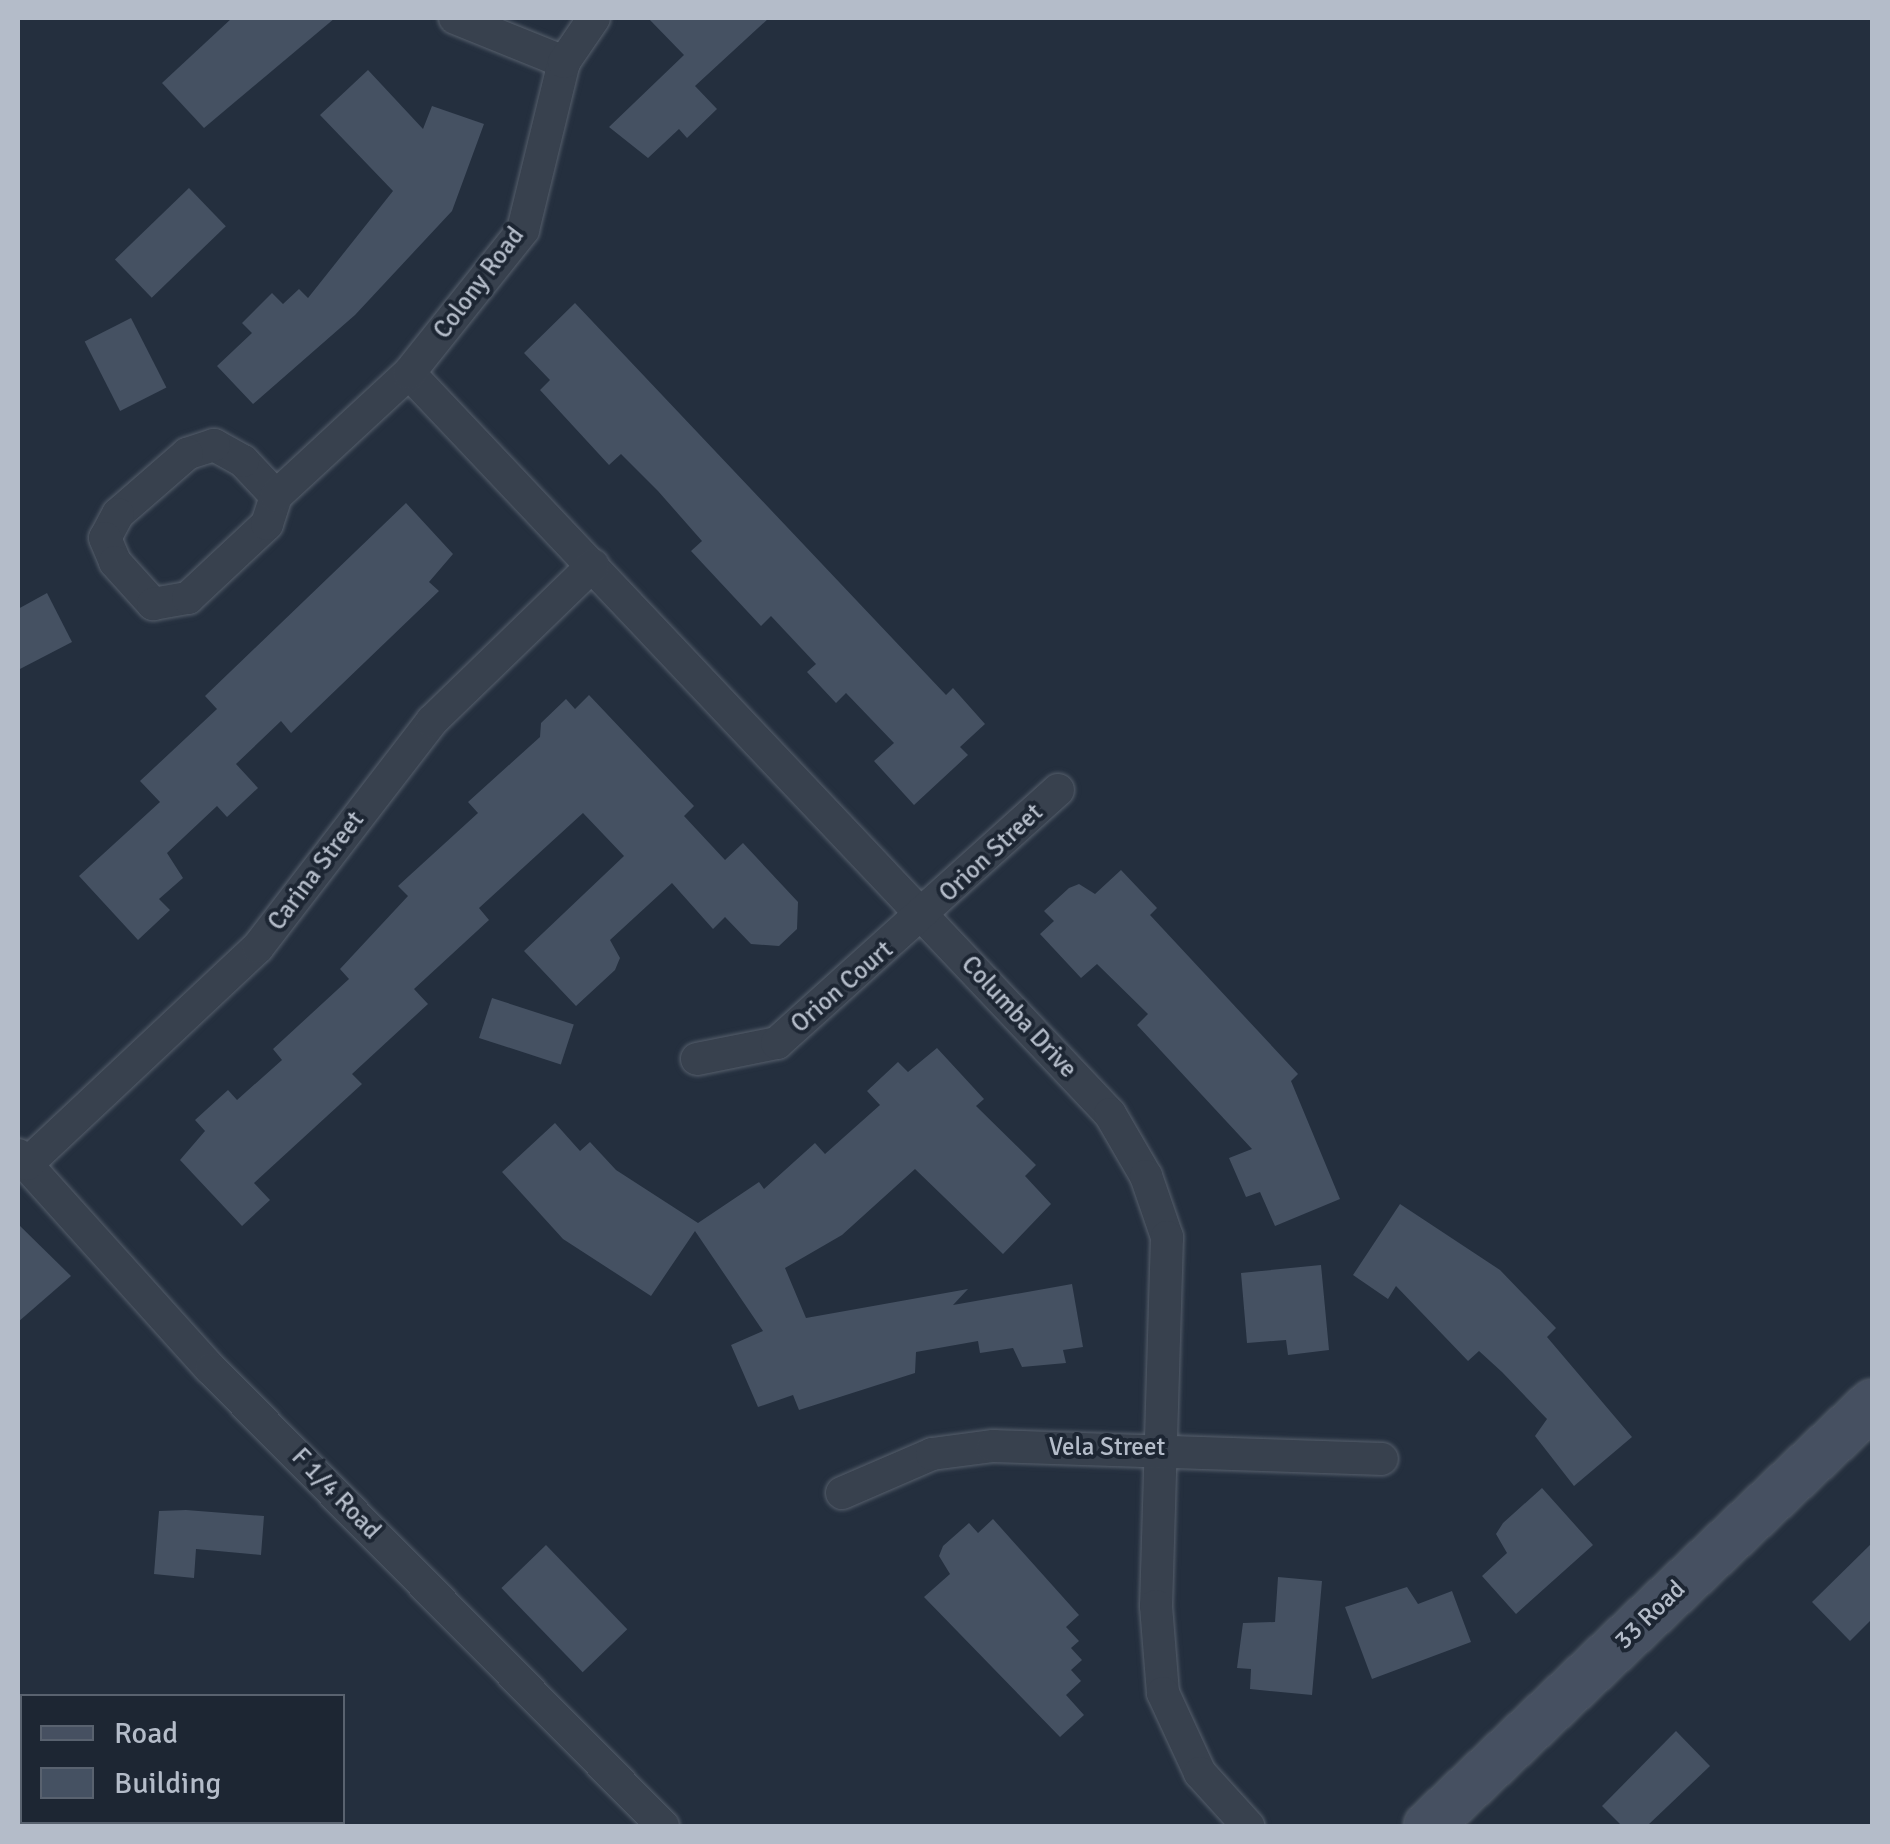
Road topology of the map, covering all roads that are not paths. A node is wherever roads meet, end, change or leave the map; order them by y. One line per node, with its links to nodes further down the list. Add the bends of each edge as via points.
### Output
1 (455, 18): 3 (street)
2 (594, 18): 3 (street, Colony Road)
3 (564, 62): 4 (street, Colony Road, via 523,230)
4 (410, 374): 5 (street, Colony Road); 6 (street, Columba Drive)
5 (276, 496): 5 (street, Colony Road, via 267,524 188,598 169,606 152,604 134,588 105,538 118,514 187,454 214,445 243,461)
6 (593, 565): 8 (street, Columba Drive); 10 (street, Carina Street, via 432,721 258,947)
7 (1058, 790): 8 (street, Orion Street)
8 (924, 916): 9 (street, Orion Court, via 777,1044); 12 (street, Columba Drive, via 1110,1114 1146,1176 1167,1237 1171,1294)
9 (697, 1059)
10 (22, 1160): 15 (street, F 1/4 Road, via 212,1370)
11 (1872, 1404): 17 (street, 33 Road)
12 (1162, 1446): 13 (street, Vela Street); 14 (street, Vela Street, via 932,1454); 16 (street, Columba Drive, via 1156,1606 1164,1694 1200,1773)
13 (1382, 1459)
14 (842, 1494)
15 (662, 1826)
16 (1248, 1826)
17 (1428, 1826)

